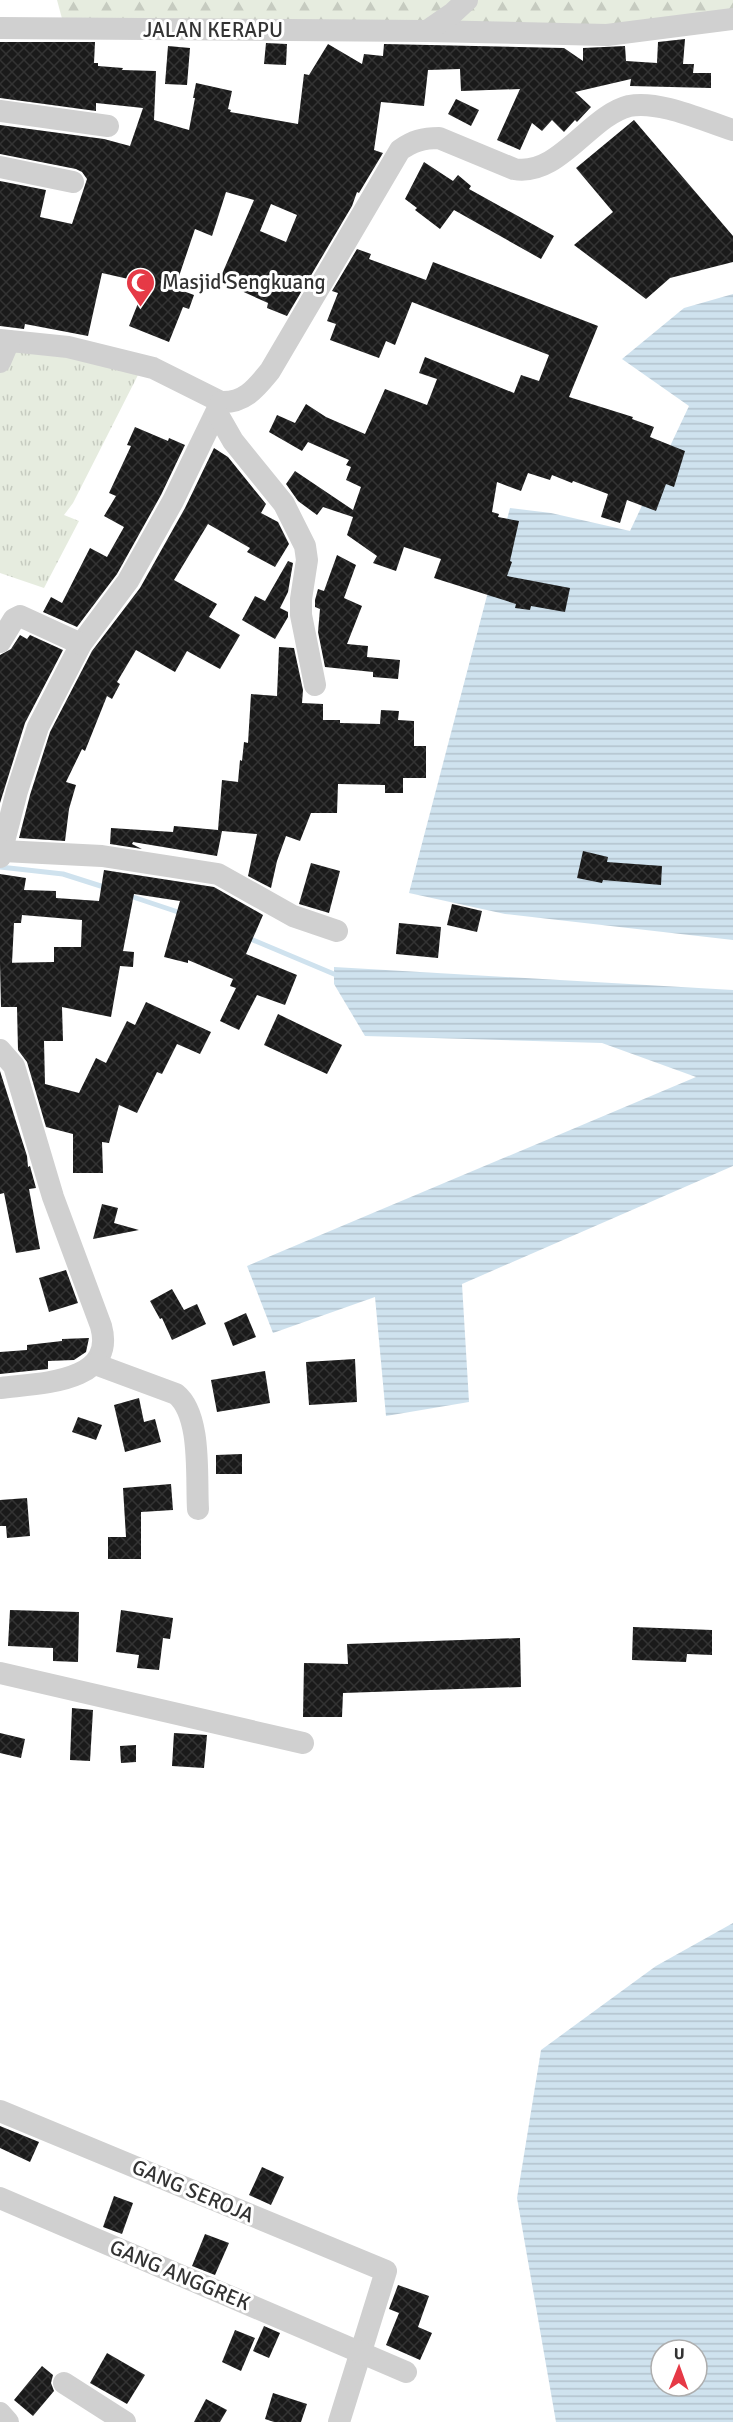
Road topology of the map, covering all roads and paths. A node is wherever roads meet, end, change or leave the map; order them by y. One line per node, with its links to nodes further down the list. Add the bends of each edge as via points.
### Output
1 (467, 0): 4 (street)
2 (733, 19): 4 (street, JALAN KERAPU, via 607,34)
3 (0, 28): 4 (street, JALAN KERAPU)
4 (427, 31)
5 (0, 111): 6 (street)
6 (108, 126)
7 (733, 130): 12 (street, via 662,107 630,106 544,165 524,171 439,138 410,143 394,159 270,370 254,391)
8 (0, 167): 9 (street)
9 (73, 182)
10 (4, 340): 11 (street); 12 (street, via 68,347 153,368)
11 (0, 362)
12 (219, 407): 14 (street, via 128,581); 15 (street, via 233,441 284,504 305,546 301,615)
13 (0, 642): 14 (street, via 20,616)
14 (81, 644): 16 (street, via 38,727)
15 (315, 685)
16 (1, 854): 17 (street, via 102,856 218,874 293,916)
17 (337, 931)
18 (0, 1050): 19 (street, via 14,1066 53,1197 101,1326 104,1344)
19 (95, 1364): 20 (street, via 82,1374); 21 (street, via 176,1394 185,1401 194,1427)
20 (0, 1388)
21 (198, 1509)
22 (0, 1673): 23 (street)
23 (303, 1743)
24 (0, 2111): 26 (street, GANG SEROJA, via 386,2271)
25 (0, 2198): 26 (street, GANG ANGGREK)
26 (360, 2352): 27 (street, GANG ANGGREK); 32 (street)
27 (406, 2372)
28 (64, 2383): 31 (street)
29 (0, 2413): 30 (street)
30 (8, 2422)
31 (125, 2422)
32 (339, 2422)

